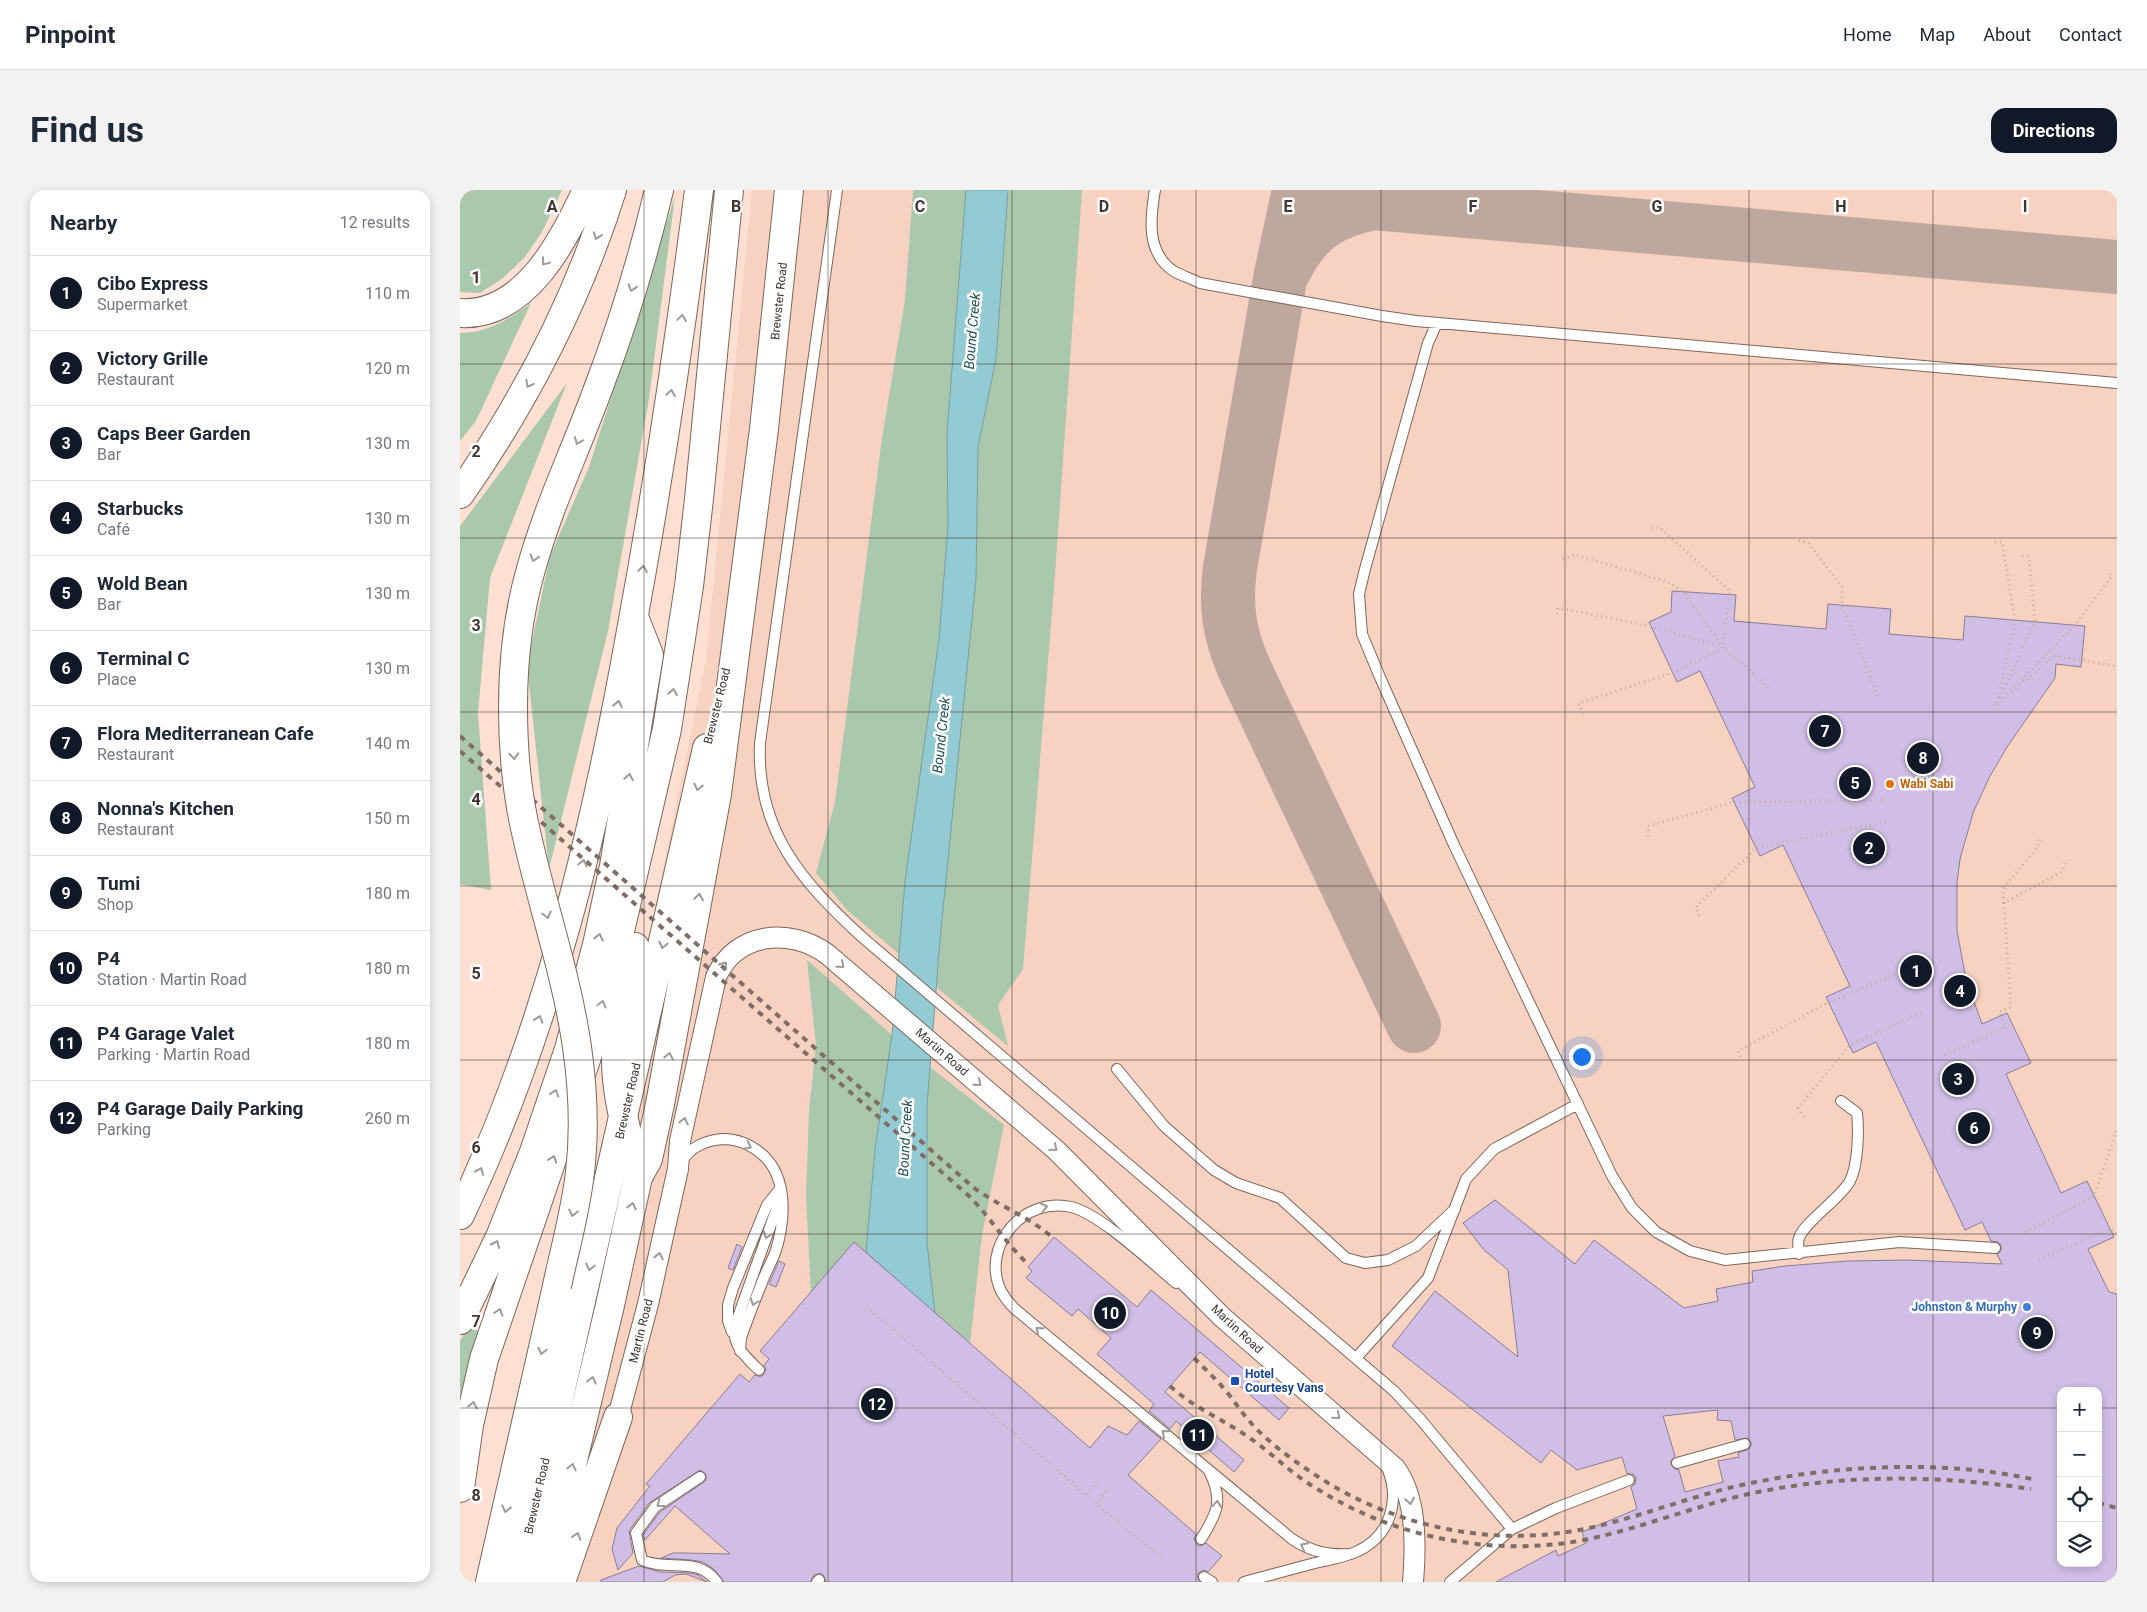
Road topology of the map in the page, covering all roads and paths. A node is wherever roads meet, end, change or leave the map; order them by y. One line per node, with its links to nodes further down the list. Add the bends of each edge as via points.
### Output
1 (587, 190): 9 (main road, one-way to 9, via 555,249 514,297 493,309)
2 (612, 190): 12 (main road, one-way to 12, via 582,274 533,377)
3 (659, 190): 78 (main road, one-way to 78, bridge, via 614,346 550,512 521,614 512,720 515,763 524,821 567,991 582,1087 583,1141 580,1173)
4 (699, 190): 20 (main road, one-way to 4, via 676,366)
5 (729, 190): 28 (main road, one-way to 5, via 689,586)
6 (789, 190): 21 (main road, Brewster Road, via 764,429)
7 (837, 190): 60 (lane, via 761,724 759,759 763,792 778,839 814,890 862,937)
8 (1155, 190): 10 (lane, via 1151,226 1153,240 1157,253 1176,272 1200,283)
9 (460, 312)
10 (1437, 323): 11 (lane); 42 (lane, via 1428,343 1364,569 1360,594 1362,634 1454,845)
11 (2117, 383)
12 (460, 494)
13 (1652, 528): 22 (path, via 1659,528 1730,591)
14 (1799, 541): 25 (path, via 1808,542 1842,587 1842,605)
15 (1995, 542): 26 (path, via 2002,542 2016,620)
16 (2019, 555): 26 (path, via 2029,557 2035,622)
17 (1563, 559): 22 (path, via 1575,555 1668,582 1683,592)
18 (2107, 572): 26 (path, via 2112,576 2076,625)
19 (1558, 614): 22 (path, via 1558,608 1650,626)
20 (634, 617): 50 (main road, one-way to 20, via 517,1080 558,956 582,870); 57 (main road, one-way to 20, via 500,1238 532,1159 569,1050 597,945 614,866 649,655)
21 (738, 620): 43 (main road, Brewster Road, one-way to 43); 47 (main road, Brewster Road, one-way to 21, via 648,1159 676,1024 717,794)
22 (1723, 647): 24 (path); 27 (path, via 1673,673 1579,704)
23 (2117, 666): 26 (path, via 2055,656)
24 (1768, 688)
25 (1878, 697)
26 (1997, 706)
27 (1583, 714)
28 (667, 729): 43 (main road, via 650,867 617,1044 616,1074); 72 (main road, one-way to 28, via 469,1425 487,1350 593,1039)
29 (1885, 800): 31 (path, via 1734,802 1648,826)
30 (1886, 822): 35 (path, via 1756,848 1696,907)
31 (1648, 836)
32 (2040, 840): 34 (path, via 2003,890)
33 (2065, 864): 34 (path, via 2063,871)
34 (2004, 903): 38 (path, via 2011,1007 1999,1012 2006,1027)
35 (1699, 916)
36 (1906, 970): 39 (path, via 1829,1002 1738,1051)
37 (1925, 1011): 44 (path, via 1850,1046 1798,1108)
38 (1945, 1056)
39 (1740, 1058)
40 (1117, 1069): 49 (lane, via 1164,1126 1214,1170 1236,1183 1280,1198 1346,1258 1365,1262 1388,1260 1416,1246)
41 (1841, 1101): 54 (lane, via 1857,1113 1859,1139 1850,1180 1798,1238)
42 (1578, 1104): 49 (lane, via 1494,1149 1466,1179); 54 (lane, via 1612,1176 1632,1208 1656,1232 1690,1251 1725,1260)
43 (624, 1117): 47 (main road); 62 (main road, Brewster Road, one-way to 62)
44 (1804, 1117)
45 (2117, 1129): 51 (path, via 2094,1196)
46 (678, 1169): 48 (lane, one-way to 48, via 684,1157 699,1145 716,1140 734,1140 752,1147 768,1160); 58 (street, Martin Road, one-way to 58, via 680,1141 713,986 720,969 731,955 754,940 773,937 800,940 828,954 1079,1170); 63 (street, Martin Road, one-way to 46, via 648,1304)
47 (638, 1177): 64 (main road, Brewster Road, one-way to 47)
48 (780, 1189): 59 (lane, one-way to 59, via 782,1227 741,1338); 59 (lane, one-way to 59, via 767,1205 728,1305 728,1321)
49 (1455, 1209): 60 (lane, via 1428,1278)
50 (460, 1215)
51 (2026, 1232)
52 (2117, 1233): 55 (path, via 2110,1229)
53 (1995, 1248): 54 (lane, via 1900,1242)
54 (1799, 1254)
55 (2039, 1260)
56 (867, 1307): 70 (path, via 1086,1495)
57 (460, 1320)
58 (1245, 1338): 66 (street, Martin Road, one-way to 66); 68 (lane, one-way to 58, via 1013,1307 998,1282 997,1254 1010,1228 1031,1211 1050,1205 1080,1210 1099,1221)
59 (740, 1351): 61 (lane)
60 (1356, 1358): 74 (lane, via 1408,1406)
61 (759, 1370)
62 (561, 1395): 64 (main road, via 569,1417); 79 (main road, Brewster Road)
63 (618, 1417): 64 (main road, via 601,1429); 81 (main road, one-way to 63)
64 (581, 1427): 80 (main road, Brewster Road, one-way to 64)
65 (1745, 1444): 67 (lane)
66 (1374, 1448): 76 (lane, via 1386,1466 1392,1485 1392,1512 1383,1530 1371,1543); 84 (street, Martin Road, one-way to 84, via 1395,1468 1408,1492 1413,1526)
67 (1677, 1463)
68 (1208, 1468): 75 (lane, one-way to 68, via 1218,1507 1216,1488); 76 (lane, one-way to 68, via 1326,1554 1300,1545)
69 (700, 1477): 82 (lane, one-way to 82, via 655,1507 636,1533 642,1560 654,1565 694,1565)
70 (1099, 1479)
71 (1629, 1480): 74 (lane, via 1541,1514)
72 (460, 1488)
73 (1106, 1491): 77 (path, via 1096,1504)
74 (1512, 1529): 85 (lane)
75 (1201, 1539)
76 (1351, 1554): 83 (lane)
77 (1163, 1559)
78 (490, 1582)
79 (517, 1582)
80 (544, 1582)
81 (561, 1582)
82 (717, 1582)
83 (1244, 1582)
84 (1413, 1582)
85 (1450, 1582)

